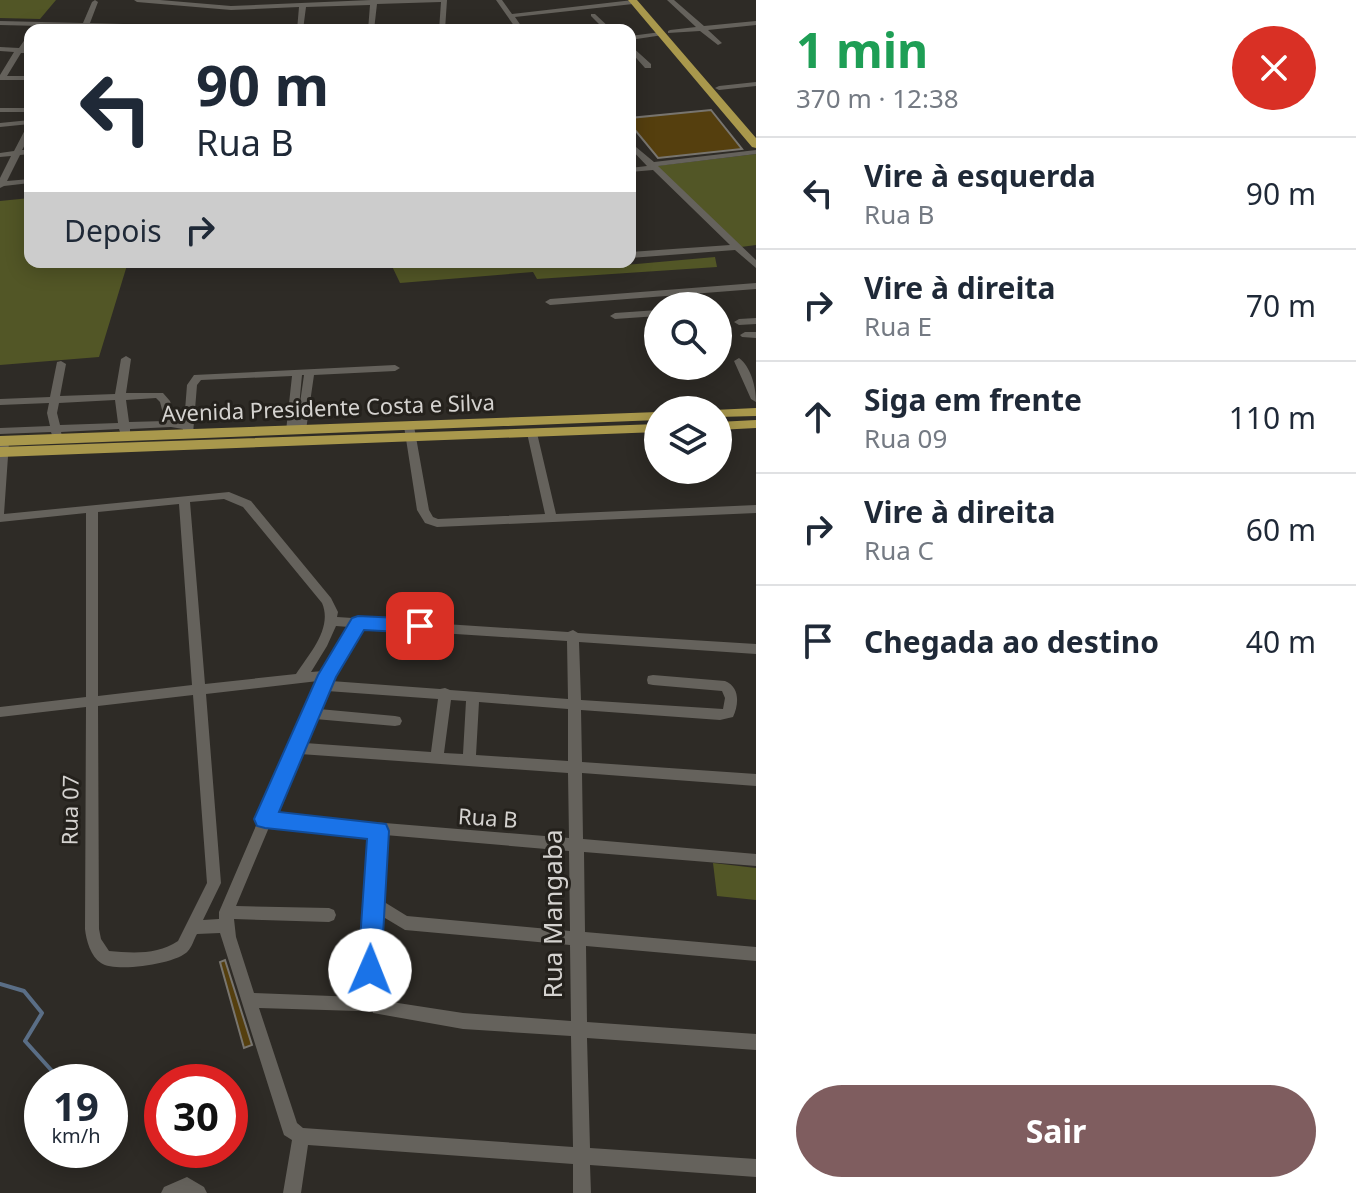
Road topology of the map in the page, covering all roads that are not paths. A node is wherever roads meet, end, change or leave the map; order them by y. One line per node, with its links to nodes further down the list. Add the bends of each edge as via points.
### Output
1 (137, 0): 10 (street)
2 (283, 0): 15 (street)
3 (342, 0): 13 (street)
4 (442, 0): 7 (street); 25 (street)
5 (499, 0): 17 (street)
6 (670, 0): 29 (street)
7 (400, 1): 11 (street)
8 (636, 1): 17 (street); 30 (main road)
9 (95, 2): 20 (street)
10 (162, 2): 12 (street); 21 (street)
11 (374, 2): 13 (street); 24 (street)
12 (232, 4): 15 (street); 22 (street)
13 (334, 5): 14 (street)
14 (303, 6): 15 (street); 23 (street)
15 (270, 7)
16 (593, 15): 27 (street)
17 (509, 16): 26 (street)
18 (0, 23): 28 (street)
19 (756, 23): 29 (street)
20 (87, 24)
21 (154, 24)
22 (227, 24)
23 (301, 24)
24 (372, 24)
25 (442, 24)
26 (516, 24)
27 (603, 24)
28 (24, 26)
29 (703, 29): 30 (street); 32 (street)
30 (666, 33): 31 (street); 36 (main road)
31 (636, 37)
32 (718, 43)
33 (0, 49): 34 (street)
34 (23, 50): 38 (street)
35 (636, 53): 37 (street)
36 (688, 58): 41 (main road); 48 (main road)
37 (648, 66)
38 (1, 78): 39 (street)
39 (24, 78)
40 (756, 84): 41 (street)
41 (719, 88): 46 (main road)
42 (0, 110): 43 (street)
43 (24, 111)
44 (0, 125): 45 (street)
45 (24, 125)
46 (756, 131)
47 (24, 139): 52 (street)
48 (756, 145)
49 (636, 150): 54 (street)
50 (24, 152): 52 (street)
51 (756, 152): 54 (street)
52 (18, 153): 53 (street); 57 (street)
53 (0, 155)
54 (651, 166): 55 (street); 58 (street)
55 (636, 169)
56 (24, 182): 57 (street)
57 (0, 185)
58 (736, 247): 59 (street); 60 (street)
59 (636, 255)
60 (756, 265)
61 (756, 286): 62 (street)
62 (675, 292)
63 (644, 294): 64 (street)
64 (550, 302)
65 (644, 314): 66 (street)
66 (615, 316)
67 (756, 321): 68 (street)
68 (739, 322)
69 (126, 359): 75 (street)
70 (739, 361): 76 (street)
71 (61, 364): 77 (street)
72 (395, 368): 74 (street)
73 (297, 372): 74 (street); 87 (street); 88 (street, via 198,377 192,385)
74 (309, 372): 87 (street)
75 (120, 396): 77 (street); 83 (street, via 162,396); 92 (street, via 121,419)
76 (756, 399)
77 (55, 400): 78 (street); 91 (street)
78 (0, 402)
79 (756, 412): 80 (main road)
80 (732, 413)
81 (644, 419): 82 (main road, Avenida Presidente Costa e Silva)
82 (623, 423): 86 (main road, Avenida Presidente Costa e Silva); 89 (main road, Avenida Presidente Costa e Silva); 90 (main road, Avenida Presidente Costa e Silva)
83 (171, 424): 88 (street); 92 (street)
84 (756, 424): 85 (main road)
85 (732, 425)
86 (644, 426)
87 (296, 430): 88 (main road, Avenida Presidente Costa e Silva); 89 (main road, Avenida Presidente Costa e Silva)
88 (188, 431): 92 (main road, Avenida Presidente Costa e Silva)
89 (410, 432): 90 (main road, Avenida Presidente Costa e Silva); 92 (main road, Avenida Presidente Costa e Silva); 100 (street, via 429,520)
90 (532, 433): 100 (street)
91 (57, 434): 92 (street); 93 (main road, Avenida Presidente Costa e Silva); 94 (main road, Avenida Presidente Costa e Silva)
92 (129, 436): 94 (main road, Avenida Presidente Costa e Silva)
93 (2, 443): 94 (main road, Avenida Presidente Costa e Silva); 98 (street)
94 (105, 443)
95 (184, 499): 96 (street); 101 (street, via 225,495 247,504 327,601); 108 (street)
96 (92, 508): 99 (street); 111 (street, Rua 07)
97 (756, 509): 100 (street)
98 (0, 511)
99 (0, 518)
100 (551, 518)
101 (332, 621): 102 (street); 105 (street)
102 (358, 623): 103 (street); 106 (street)
103 (573, 635): 104 (street); 112 (street, Rua Mangaba)
104 (756, 649)
105 (301, 676): 106 (street); 108 (street)
106 (325, 680): 109 (street); 114 (street)
107 (653, 680): 112 (street, via 725,686 731,707 720,715)
108 (200, 689): 111 (street); 125 (street)
109 (445, 693): 110 (street); 117 (street)
110 (473, 696): 112 (street); 118 (street)
111 (93, 702): 113 (street); 130 (street, Rua 07, via 94,941 105,958 165,955 180,950)
112 (574, 705): 119 (street, Rua Mangaba)
113 (0, 712)
114 (312, 714): 115 (street); 116 (street)
115 (395, 721)
116 (297, 748): 117 (street); 121 (street)
117 (437, 758): 118 (street)
118 (469, 761): 119 (street)
119 (577, 769): 120 (street); 123 (street, Rua Mangaba)
120 (756, 780)
121 (265, 819): 122 (street, Rua B); 126 (street)
122 (378, 831): 123 (street, Rua B); 127 (street)
123 (577, 846): 124 (street, Rua B); 131 (street, Rua Mangaba)
124 (756, 860)
125 (214, 883): 126 (street); 130 (street, Rua 07)
126 (234, 888): 129 (street)
127 (372, 903): 131 (street, via 405,923); 135 (street, via 370,970 379,1008)
128 (329, 915): 129 (street)
129 (225, 919): 130 (street); 133 (street)
130 (191, 927)
131 (578, 940): 132 (street); 135 (street, Rua Mangaba)
132 (756, 954)
133 (248, 1000): 134 (street); 137 (street)
134 (358, 1004)
135 (578, 1030): 136 (street); 138 (street, Rua Mangaba)
136 (756, 1042)
137 (297, 1134): 138 (street); 142 (street)
138 (582, 1155): 139 (street); 143 (street, Rua Mangaba)
139 (756, 1168)
140 (170, 1193): 141 (street, via 187,1186)
141 (198, 1193)
142 (292, 1193)
143 (582, 1193)

